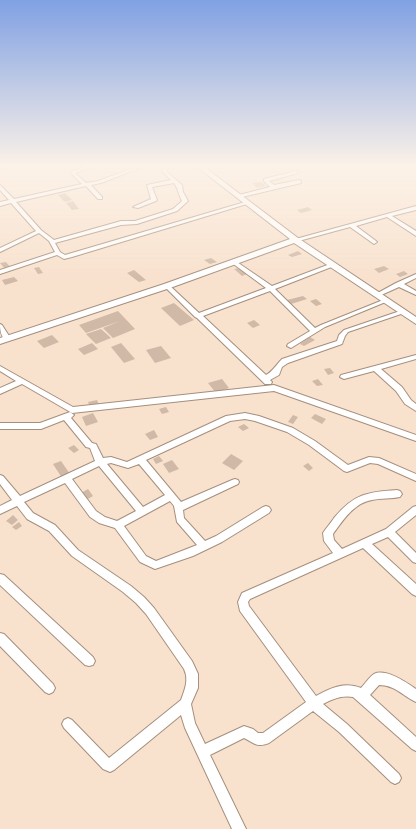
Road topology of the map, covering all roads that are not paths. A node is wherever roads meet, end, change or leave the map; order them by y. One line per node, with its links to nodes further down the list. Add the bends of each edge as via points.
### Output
1 (15, 205): 11 (street)
2 (142, 205): 6 (street)
3 (183, 205): 14 (street, via 135,223 121,223)
4 (240, 205): 17 (street, via 70,256 64,257)
5 (248, 205): 13 (street)
6 (136, 207)
7 (416, 208): 8 (street)
8 (387, 215): 9 (street); 10 (street)
9 (351, 225): 13 (street); 15 (street)
10 (413, 229): 12 (street)
11 (39, 231): 14 (street); 16 (street)
12 (416, 234)
13 (295, 240): 18 (street); 19 (street)
14 (52, 242): 17 (street)
15 (374, 242)
16 (0, 250)
17 (58, 253): 20 (street)
18 (234, 262): 23 (street); 24 (street)
19 (332, 265): 24 (street); 26 (street)
20 (0, 272)
21 (416, 276): 22 (street)
22 (398, 284): 25 (street); 26 (street)
23 (167, 286): 29 (street); 33 (street)
24 (271, 288): 29 (street); 32 (street)
25 (416, 293)
26 (377, 295): 27 (street)
27 (385, 300): 28 (street); 32 (street)
28 (402, 312): 30 (street); 39 (street, via 346,331 338,344 284,361 276,373)
29 (197, 316): 39 (street)
30 (416, 321)
31 (0, 326): 33 (street)
32 (314, 331): 34 (street)
33 (3, 340)
34 (291, 346)
35 (416, 358): 37 (street)
36 (0, 368): 40 (street)
37 (374, 368): 38 (street); 43 (street, via 399,389)
38 (344, 377)
39 (265, 379): 41 (street)
40 (22, 381): 42 (street); 44 (street, via 68,409)
41 (274, 388): 44 (street); 47 (street)
42 (0, 390)
43 (416, 408)
44 (77, 410): 45 (street)
45 (66, 417): 46 (street, via 41,426); 49 (street, via 89,445 93,446)
46 (0, 426)
47 (416, 438)
48 (141, 460): 49 (street, via 128,465 111,460); 52 (street, via 223,421 246,416 290,430 347,469 369,460 379,461); 55 (street)
49 (100, 462): 51 (street); 61 (street)
50 (0, 478): 56 (street)
51 (66, 478): 56 (street); 62 (street, via 93,514)
52 (416, 478)
53 (235, 482): 57 (street, via 185,506)
54 (397, 494): 66 (street, via 374,494 356,501 349,507 328,533 329,541)
55 (170, 497): 57 (street); 61 (street)
56 (17, 501): 58 (street); 76 (street, via 30,516 52,528 75,553 127,589 150,611 192,674 192,688)
57 (178, 506): 65 (street, via 180,519)
58 (0, 510)
59 (266, 510): 65 (street)
60 (415, 511): 63 (street)
61 (142, 512): 62 (street)
62 (118, 525): 65 (street, via 143,559 155,565)
63 (389, 532): 64 (street); 67 (street)
64 (364, 543): 66 (street); 69 (street)
65 (203, 546)
66 (340, 554): 75 (street, via 246,596 243,602 244,608)
67 (416, 559)
68 (0, 578): 71 (street)
69 (416, 591)
70 (0, 638): 72 (street)
71 (89, 661)
72 (48, 688)
73 (361, 696): 74 (street, via 377,679 386,678); 75 (street, via 350,690 339,691); 78 (street)
74 (416, 696)
75 (313, 702): 79 (street, via 265,739 256,739 244,732); 80 (street)
76 (185, 704): 77 (street, via 110,766); 79 (street, via 190,724)
77 (68, 724)
78 (416, 745)
79 (203, 752): 81 (street)
80 (395, 778)
81 (239, 829)

